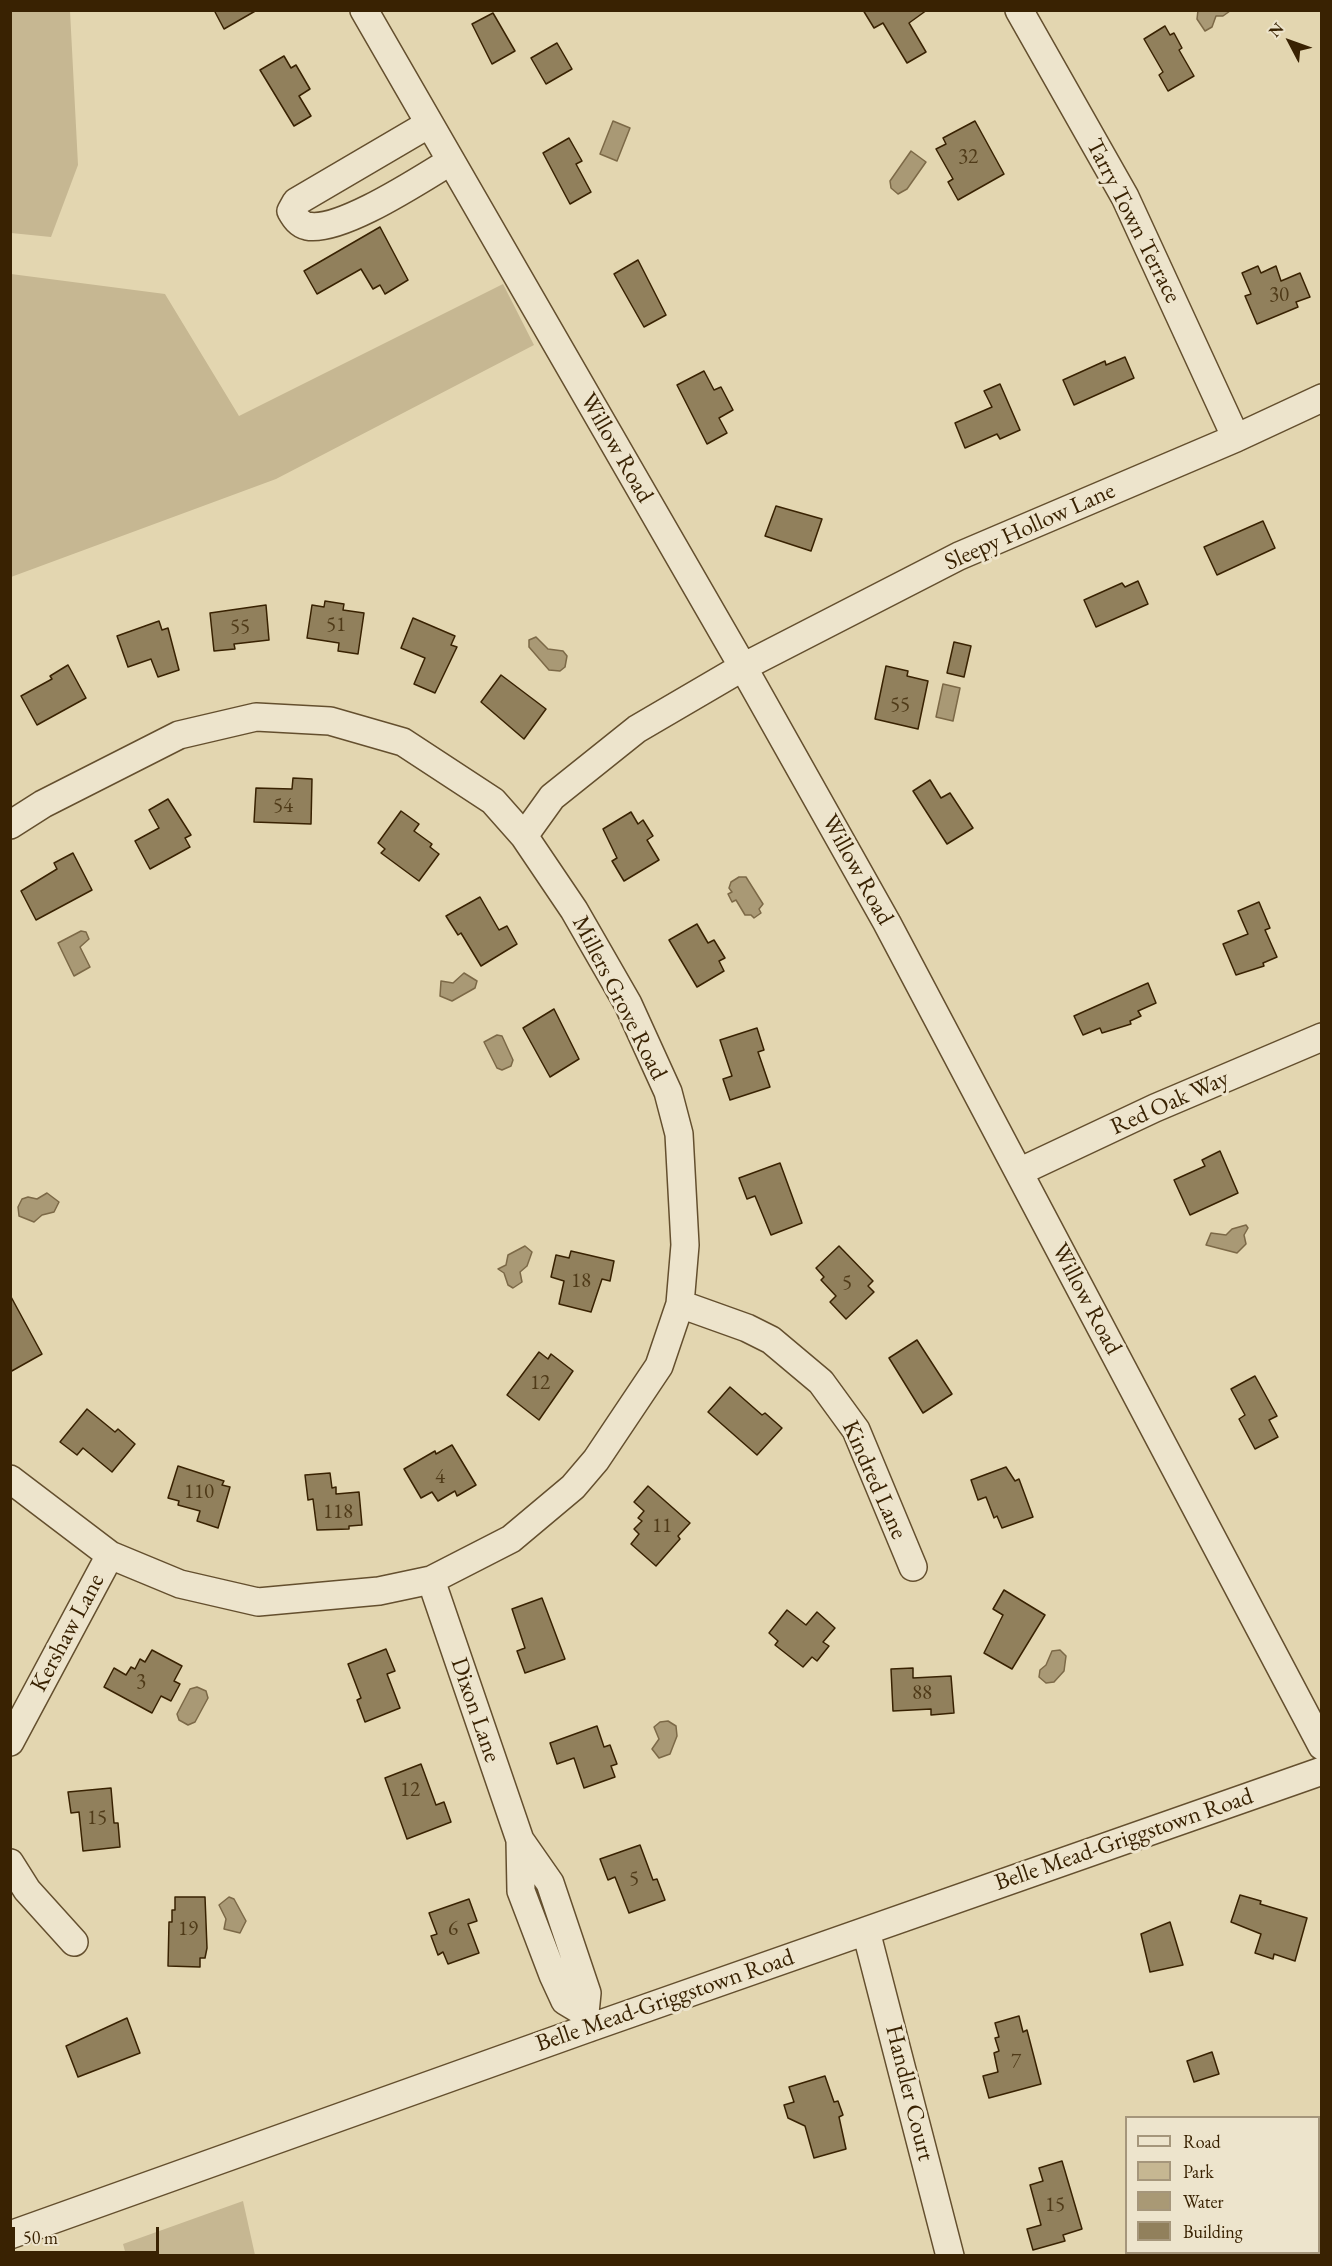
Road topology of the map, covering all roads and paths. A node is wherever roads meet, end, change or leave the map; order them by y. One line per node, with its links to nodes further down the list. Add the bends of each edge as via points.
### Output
1 (364, 10): 3 (street, Willow Road)
2 (1019, 10): 6 (street, Tarry Town Terrace, via 1125,197)
3 (429, 124): 4 (street, Willow Road); 4 (street, via 296,202 291,212 296,221 317,227 372,209)
4 (451, 161): 7 (street, Willow Road)
5 (1322, 398): 6 (street, Sleepy Hollow Lane)
6 (1236, 438): 7 (street, Sleepy Hollow Lane, via 959,556)
7 (743, 668): 9 (street, via 637,729 552,797); 11 (street, Willow Road, via 887,924)
8 (10, 825): 9 (street, Millers Grove Road, via 43,804 179,735 256,717 330,721 403,742 494,801)
9 (524, 836): 12 (street, Millers Grove Road, via 574,910 628,1004 668,1092 681,1156 686,1245)
10 (1322, 1037): 11 (street, Red Oak Way, via 1155,1108)
11 (1019, 1172): 18 (street, Willow Road)
12 (680, 1304): 15 (street, Kindred Lane, via 771,1340 821,1382 856,1430); 16 (street, Millers Grove Road, via 659,1366 596,1460 573,1487 511,1539)
13 (10, 1479): 14 (street, Millers Grove Road)
14 (110, 1555): 16 (street, Millers Grove Road, via 180,1584 258,1602 379,1591); 17 (street, Kershaw Lane)
15 (913, 1567)
16 (430, 1580): 23 (street, Dixon Lane, via 520,1840 550,1883 587,1993)
17 (10, 1742)
18 (1322, 1746)
19 (1322, 1771): 21 (street, Belle Mead-Griggstown Road)
20 (10, 1863): 22 (street, via 27,1890)
21 (866, 1930): 23 (street, Belle Mead-Griggstown Road); 25 (street, Handler Court)
22 (74, 1942)
23 (587, 2020): 24 (street, Belle Mead-Griggstown Road)
24 (10, 2235)
25 (950, 2256)

